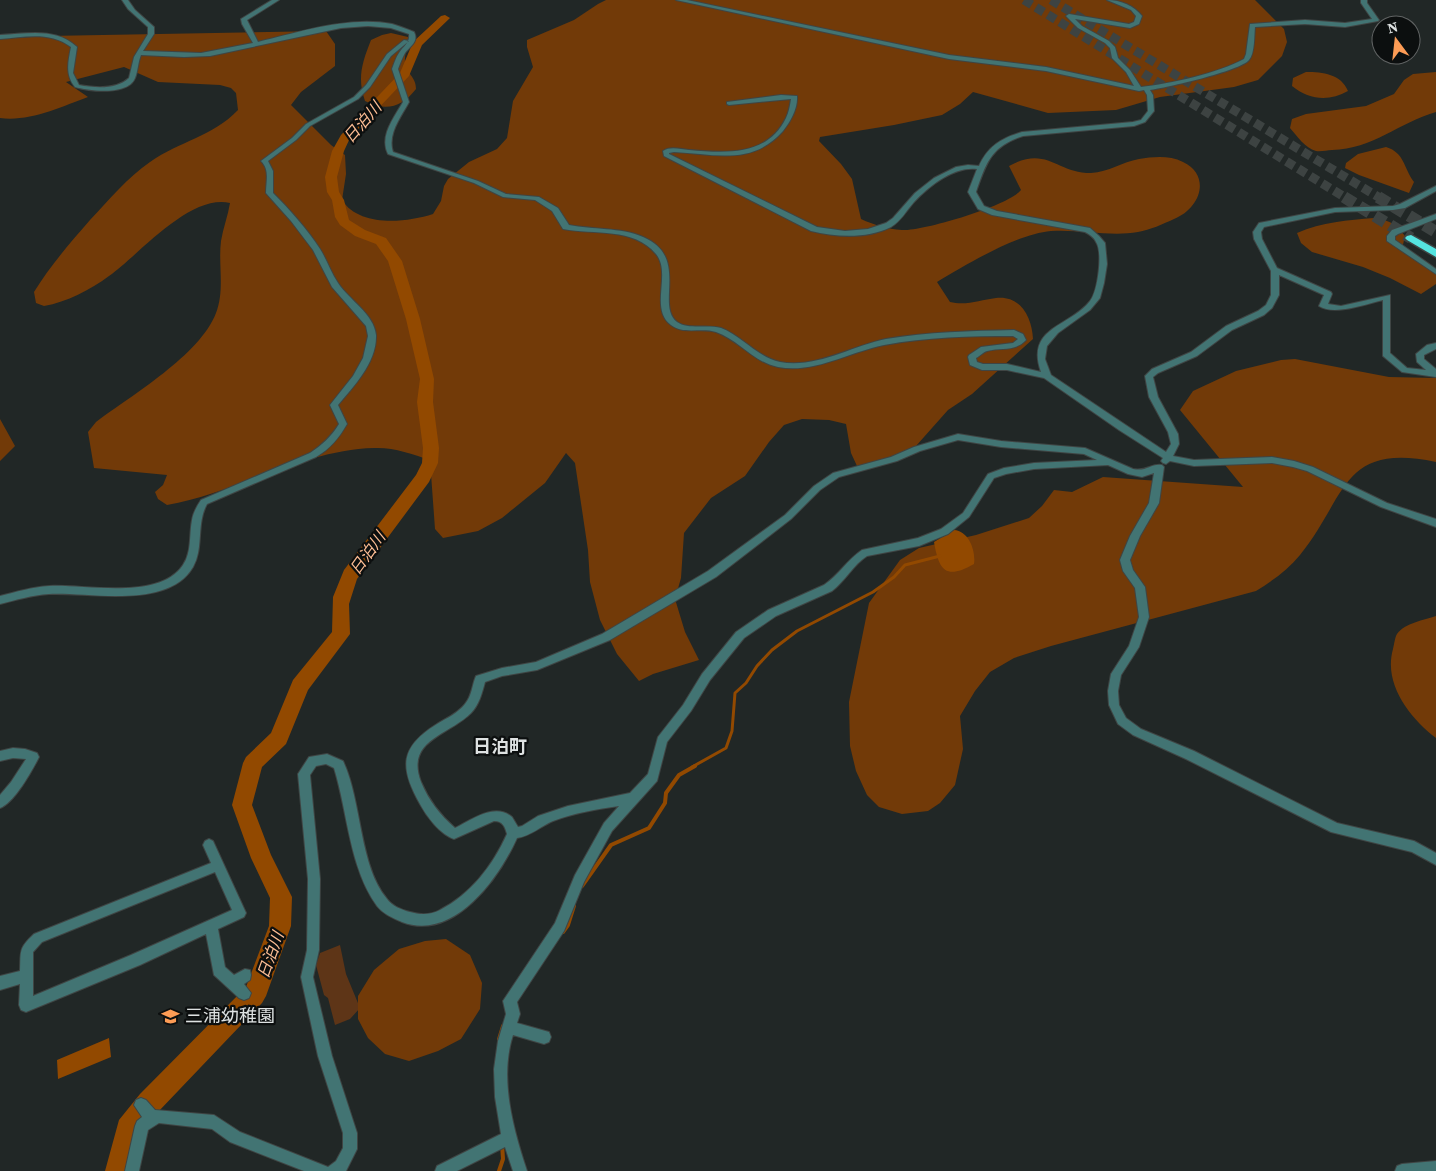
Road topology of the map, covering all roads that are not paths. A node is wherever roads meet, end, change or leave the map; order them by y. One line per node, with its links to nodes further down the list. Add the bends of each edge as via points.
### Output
1 (125, 0): 9 (street, via 128,7 151,27 151,34)
2 (276, 0): 8 (street, via 244,19)
3 (679, 0): 10 (street, via 949,57 1046,69)
4 (1110, 0): 10 (street, via 1133,9 1139,16 1137,23 1130,26 1069,16 1113,48 1115,58)
5 (1364, 0): 10 (street, via 1376,20 1345,24 1252,25 1246,60 1219,72)
6 (413, 36): 8 (street, via 397,26 371,24 320,29); 21 (street, via 395,69 406,102 387,138 390,153 476,182 505,196 537,198 556,210 566,228 621,232 652,245 662,256 667,282 666,309 672,323 715,328 732,335 765,359 789,366 825,360 858,347 886,342 955,333 1014,333 1022,340 1015,345 984,349 972,356 973,363); 26 (street, via 389,55 356,98 308,125 264,161 270,168 270,193 294,218 317,250 335,286 370,325 371,346 363,366 334,405 343,424 337,436 313,455 204,502 198,510 192,560 183,573 170,582 156,588 129,592 47,590)
7 (0, 37): 9 (street, via 54,35 68,40 74,47 70,62 73,82 93,90 131,82 137,56)
8 (256, 44): 9 (street, via 207,54)
9 (141, 53)
10 (1142, 89): 12 (street, via 1150,95 1151,111 1143,121 1012,136 992,148)
11 (730, 102): 12 (street, via 795,97 783,127 756,148 727,153 676,149 666,151 666,155 826,233 882,228 896,220 919,192 949,173 965,167)
12 (980, 168): 21 (street, via 972,192 981,207 995,213 1087,230 1102,243 1100,287 1094,302 1046,342 1041,353)
13 (1436, 188): 17 (street, via 1393,208 1335,210 1262,225 1257,232 1258,239)
14 (1436, 216): 18 (street, via 1395,232 1391,242)
15 (1412, 238): 16 (highway)
16 (1436, 254)
17 (1275, 270): 20 (street, via 1328,294 1323,306 1341,308 1387,297 1386,354 1405,370); 22 (street, via 1275,295 1261,313 1228,328 1194,354 1149,376 1151,394 1172,429 1175,444)
18 (1436, 272)
19 (1436, 346): 20 (street, via 1420,354 1420,360)
20 (1436, 374)
21 (1047, 376): 22 (street)
22 (1169, 458): 24 (street); 25 (street, via 1194,463 1272,460 1294,464 1384,505)
23 (1112, 462): 24 (street, via 1142,474); 28 (street, via 1008,470 991,476 965,517 952,527 935,537 865,553 828,588 772,613 740,635 662,740 653,777); 30 (street, via 1085,451 958,437 836,476 712,574 606,637 537,666 480,679 476,699 466,711 428,735 415,749 411,766 421,798 439,823 454,834 485,818 498,816 509,822)
24 (1159, 468): 32 (street, via 1154,503 1125,560 1128,571 1140,587 1144,617 1134,647 1116,674 1114,705 1122,721 1136,732 1190,755 1335,828 1414,847)
25 (1436, 523)
26 (0, 600)
27 (0, 756): 29 (street, via 12,753 33,757 15,786)
28 (633, 798): 30 (street, via 564,811 540,820 524,832); 38 (street, via 608,827 578,879 560,927 510,1000)
29 (0, 802)
30 (513, 832): 46 (street, via 497,867 453,909 436,919 420,921 401,916 384,905 372,888 339,765 327,759 313,761 304,774 314,879 313,950 307,977 325,1056 350,1133 350,1149 341,1166)
31 (209, 845): 33 (street)
32 (1436, 859)
33 (217, 866): 34 (street, via 240,913); 36 (street, via 38,938 27,949)
34 (211, 926): 35 (street, via 219,970 239,988); 36 (street, via 26,1005)
35 (245, 975)
36 (27, 976): 37 (street)
37 (0, 983)
38 (511, 1021): 39 (street); 42 (street, via 504,1039 500,1077)
39 (544, 1037)
40 (142, 1105): 41 (street)
41 (153, 1118): 44 (street, via 142,1126); 45 (street, via 214,1122 235,1137)
42 (505, 1140): 47 (street); 48 (street)
43 (1436, 1168): 49 (street)
44 (132, 1171)
45 (322, 1171)
46 (333, 1171)
47 (442, 1171)
48 (520, 1171)
49 (1402, 1171)

